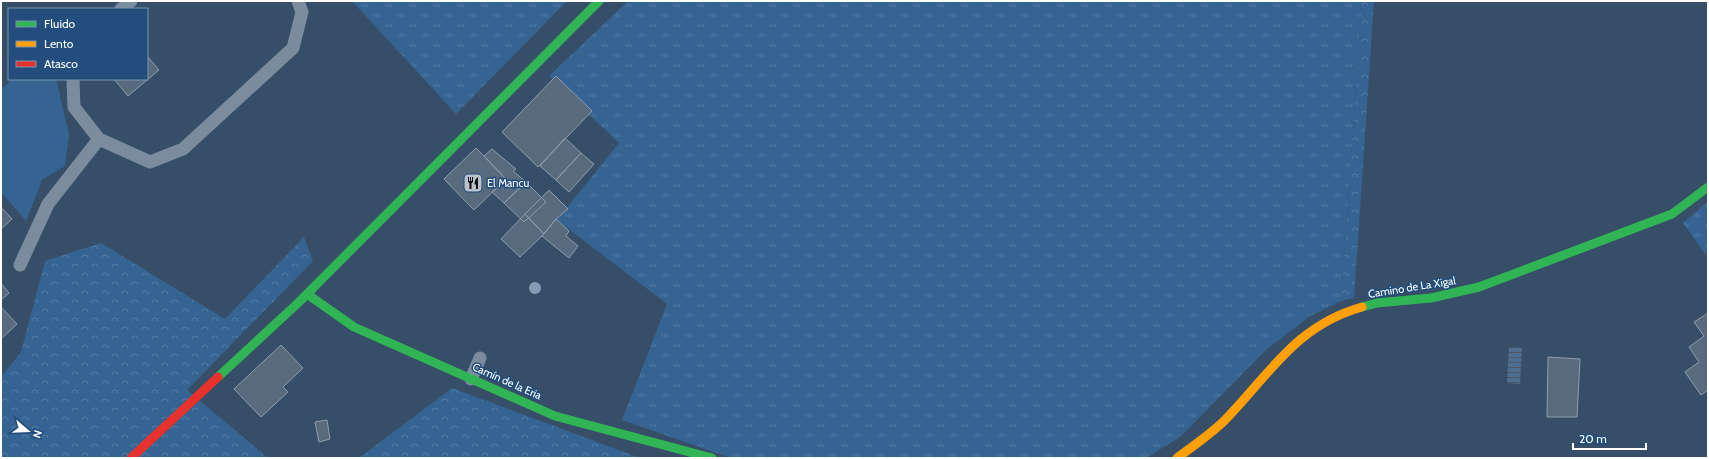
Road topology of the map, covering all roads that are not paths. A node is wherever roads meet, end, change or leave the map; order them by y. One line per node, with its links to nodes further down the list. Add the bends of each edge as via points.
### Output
1 (298, 1): 4 (lane, via 302,12 293,48 183,149 150,162)
2 (599, 1): 7 (main road)
3 (73, 80): 4 (lane, via 74,107)
4 (99, 139): 6 (lane, via 48,204)
5 (1708, 187): 12 (main road, Camino de La Xigal, via 1672,214 1479,287 1431,298 1377,303 1341,313 1309,331 1276,362 1224,421)
6 (20, 265)
7 (306, 294): 9 (main road, Camín de la Eria, via 354,327); 10 (main road)
8 (480, 358): 9 (lane)
9 (471, 378): 11 (main road, Camín de la Eria, via 555,416 698,452)
10 (131, 458)
11 (712, 458)
12 (1177, 458)

